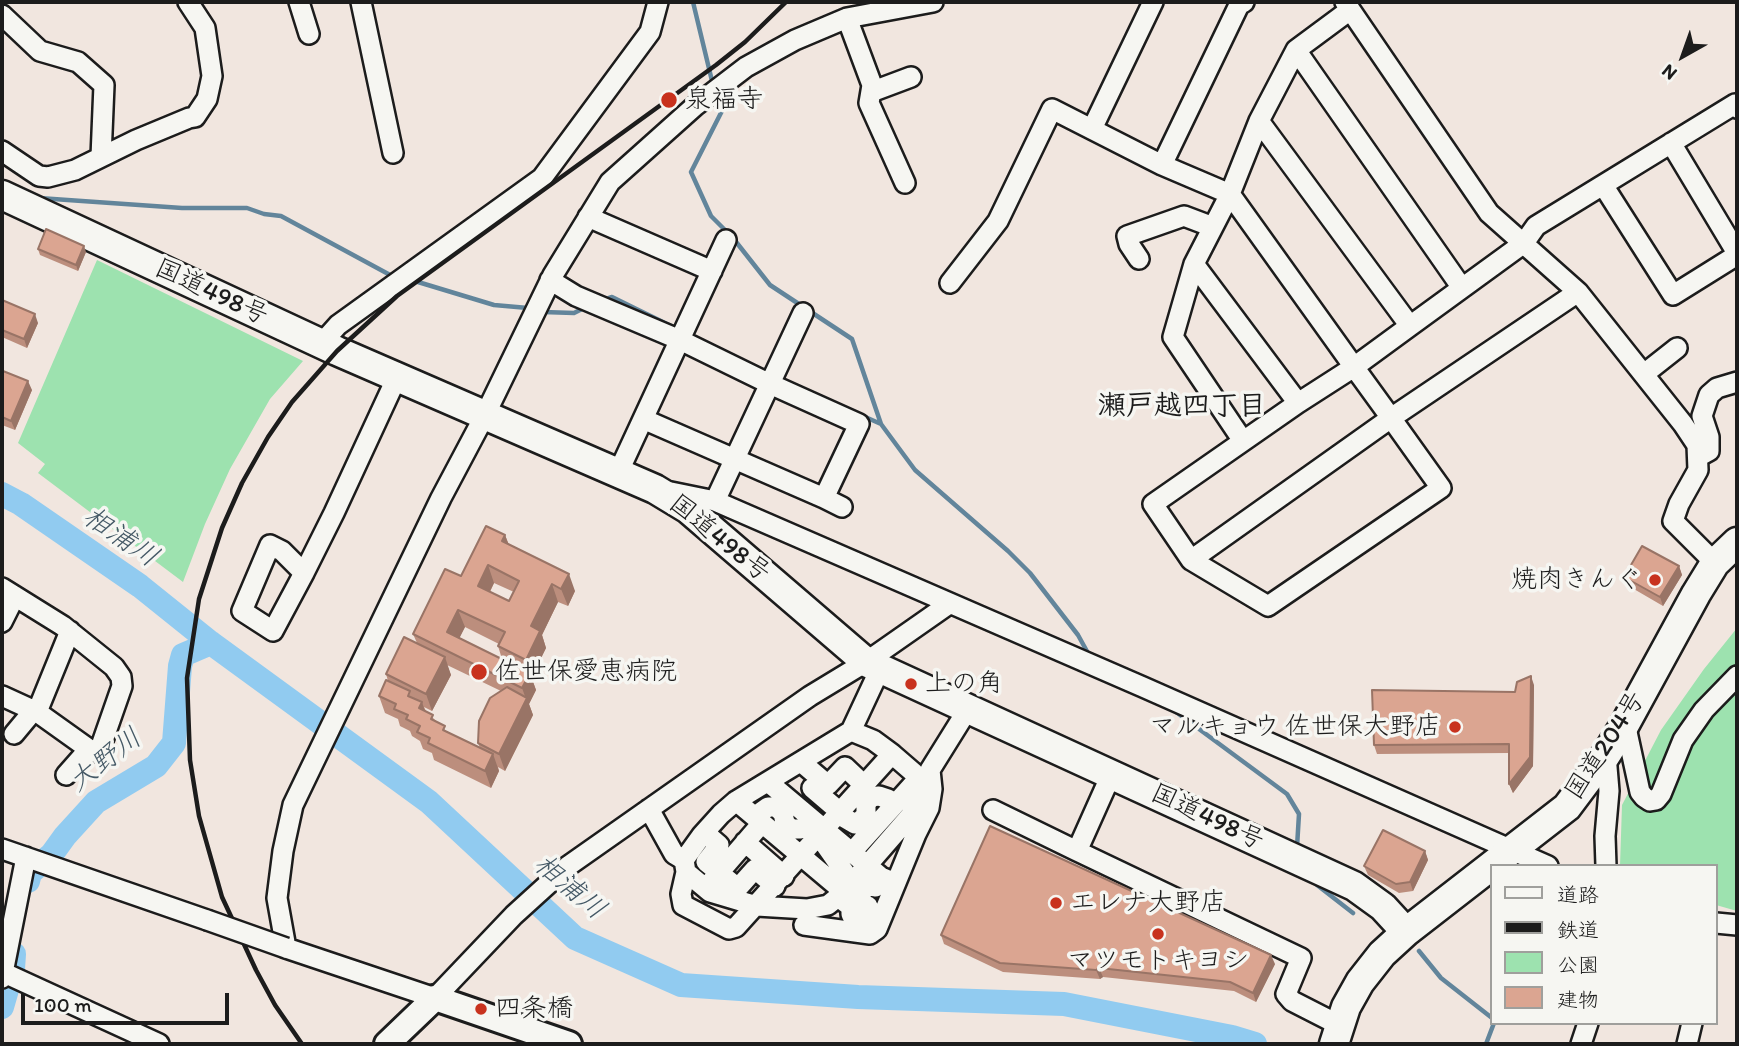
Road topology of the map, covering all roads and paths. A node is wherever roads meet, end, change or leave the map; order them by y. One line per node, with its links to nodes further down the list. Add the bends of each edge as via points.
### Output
1 (187, 2): 21 (street, via 205,28 212,76 208,99 195,117)
2 (299, 2): 11 (street)
3 (360, 2): 20 (street)
4 (658, 2): 42 (street, via 650,32 542,178 338,325)
5 (933, 2): 10 (street)
6 (1153, 2): 17 (street)
7 (1238, 3): 22 (street)
8 (1348, 6): 12 (street); 30 (street, via 1489,213)
9 (2, 15): 21 (street, via 40,51 78,62 104,85)
10 (847, 18): 14 (street); 27 (street, via 746,67 610,182)
11 (309, 34)
12 (1296, 50): 16 (street); 37 (street)
13 (911, 77): 14 (street)
14 (871, 92): 23 (street, via 869,103)
15 (1737, 108): 18 (street, via 1735,104)
16 (1259, 121): 25 (street); 40 (street)
17 (1092, 129): 22 (street); 36 (street, via 1052,109 998,222)
18 (1671, 143): 24 (street); 31 (street)
19 (2, 151): 21 (street, via 39,176 48,177)
20 (393, 153)
21 (102, 157)
22 (1163, 165): 25 (street)
23 (905, 183)
24 (1603, 185): 30 (street, via 1536,226); 31 (street, via 1673,296)
25 (1230, 194): 28 (street); 44 (street)
26 (2, 195): 42 (highway, 国道498号)
27 (588, 217): 34 (street); 35 (street)
28 (1213, 228): 32 (street, via 1184,216 1127,236); 33 (street)
29 (726, 240): 34 (street)
30 (1524, 243): 37 (street); 38 (street)
31 (1737, 254)
32 (1139, 259)
33 (1194, 264): 49 (street); 53 (street, via 1173,337)
34 (712, 271): 41 (street)
35 (550, 280): 41 (street, via 576,296); 50 (street)
36 (950, 283)
37 (1462, 288): 40 (street)
38 (1578, 292): 45 (street); 51 (street)
39 (803, 313): 48 (street)
40 (1410, 326): 44 (street)
41 (680, 340): 48 (street); 52 (street)
42 (321, 344): 46 (highway, 国道498号)
43 (1677, 348): 45 (street)
44 (1354, 367): 49 (street); 51 (street)
45 (1644, 374): 54 (street, via 1697,445)
46 (397, 377): 50 (highway, 国道498号); 64 (street)
47 (1737, 382): 54 (street, via 1709,395 1702,416 1709,451)
48 (770, 384): 55 (street); 58 (street, via 859,424)
49 (1298, 403): 53 (street)
50 (485, 415): 56 (highway, 国道498号); 115 (street, via 293,805 276,898)
51 (1391, 418): 62 (street); 62 (street, via 1441,488 1268,606)
52 (643, 419): 55 (street); 56 (street)
53 (1244, 442): 62 (street, via 1153,504)
54 (1697, 457): 63 (street, via 1698,470 1673,521)
55 (735, 459): 58 (street); 59 (street)
56 (618, 473): 57 (highway, 国道498号)
57 (655, 489): 59 (street); 69 (highway, 国道498号, via 688,509)
58 (824, 498): 60 (street)
59 (715, 501): 66 (street)
60 (842, 507)
61 (1737, 542): 63 (highway, 国道204号)
62 (1191, 560)
63 (1715, 563): 74 (highway, 国道204号, via 1700,600)
64 (304, 573)
65 (8, 592): 67 (street); 68 (street)
66 (949, 604): 69 (street); 96 (street)
67 (2, 622)
68 (70, 631): 73 (street); 77 (street, via 121,677 100,749)
69 (873, 666): 72 (highway, 国道498号); 75 (street); 88 (street, via 810,696)
70 (1737, 676): 74 (street, via 1704,710 1684,740 1656,800 1650,801 1640,792)
71 (2, 696): 73 (street)
72 (968, 709): 82 (highway, 国道498号); 112 (street, via 930,770 929,808 877,929 870,933)
73 (35, 711): 76 (street); 77 (street)
74 (1624, 726): 79 (highway, 国道204号)
75 (851, 731): 78 (street); 80 (street)
76 (14, 735)
77 (89, 749): 81 (street)
78 (892, 754): 83 (street, via 914,773); 85 (street)
79 (1606, 755): 96 (highway, 国道204号, via 1567,807); 103 (street)
80 (801, 762): 84 (street); 85 (street, via 828,785 845,768)
81 (66, 775)
82 (1111, 775): 97 (street); 114 (highway, 国道498号, via 1354,886)
83 (916, 781): 87 (street); 109 (street, via 918,799 911,815)
84 (768, 782): 86 (street); 90 (street)
85 (864, 785): 91 (street)
86 (736, 801): 92 (street); 93 (street)
87 (893, 806): 91 (street, via 888,799 871,797 866,814 855,824); 98 (street)
88 (649, 809): 104 (street); 117 (street, via 568,866 514,915)
89 (993, 810): 97 (street)
90 (816, 811): 91 (street); 91 (street); 92 (street, via 801,829 791,829 776,807 761,812); 98 (street); 99 (street); 109 (street)
91 (839, 813)
92 (759, 821): 94 (street); 99 (street)
93 (705, 833): 104 (street); 106 (street, via 719,845 706,862)
94 (745, 842): 106 (street); 107 (street, via 768,856)
95 (2, 849): 100 (street)
96 (1513, 849): 101 (highway, 国道204号); 102 (street)
97 (1077, 851): 120 (street, via 1301,958 1286,995)
98 (852, 852): 109 (street)
99 (801, 856): 107 (street); 109 (street)
100 (26, 857): 115 (street, bridge); 116 (street)
101 (1494, 864)
102 (1544, 864)
103 (1606, 864)
104 (685, 866): 108 (street); 110 (street, via 683,905 729,929 736,928)
105 (1490, 867): 114 (highway, 国道204号)
106 (719, 872): 107 (street, via 738,888 755,869); 108 (street)
107 (780, 881): 110 (street)
108 (706, 888): 110 (street)
109 (863, 890): 110 (street, via 807,909)
110 (757, 906)
111 (1718, 923): 113 (street)
112 (804, 925)
113 (1737, 925)
114 (1406, 932): 120 (highway, 国道204号, via 1360,982)
115 (286, 948): 117 (street)
116 (2, 974): 121 (street)
117 (435, 999): 122 (main road); 123 (main road)
118 (1587, 1025): 124 (street)
119 (1692, 1025): 125 (street)
120 (1337, 1034)
121 (159, 1044)
122 (387, 1044)
123 (569, 1044)
124 (1581, 1044)
125 (1687, 1044)

